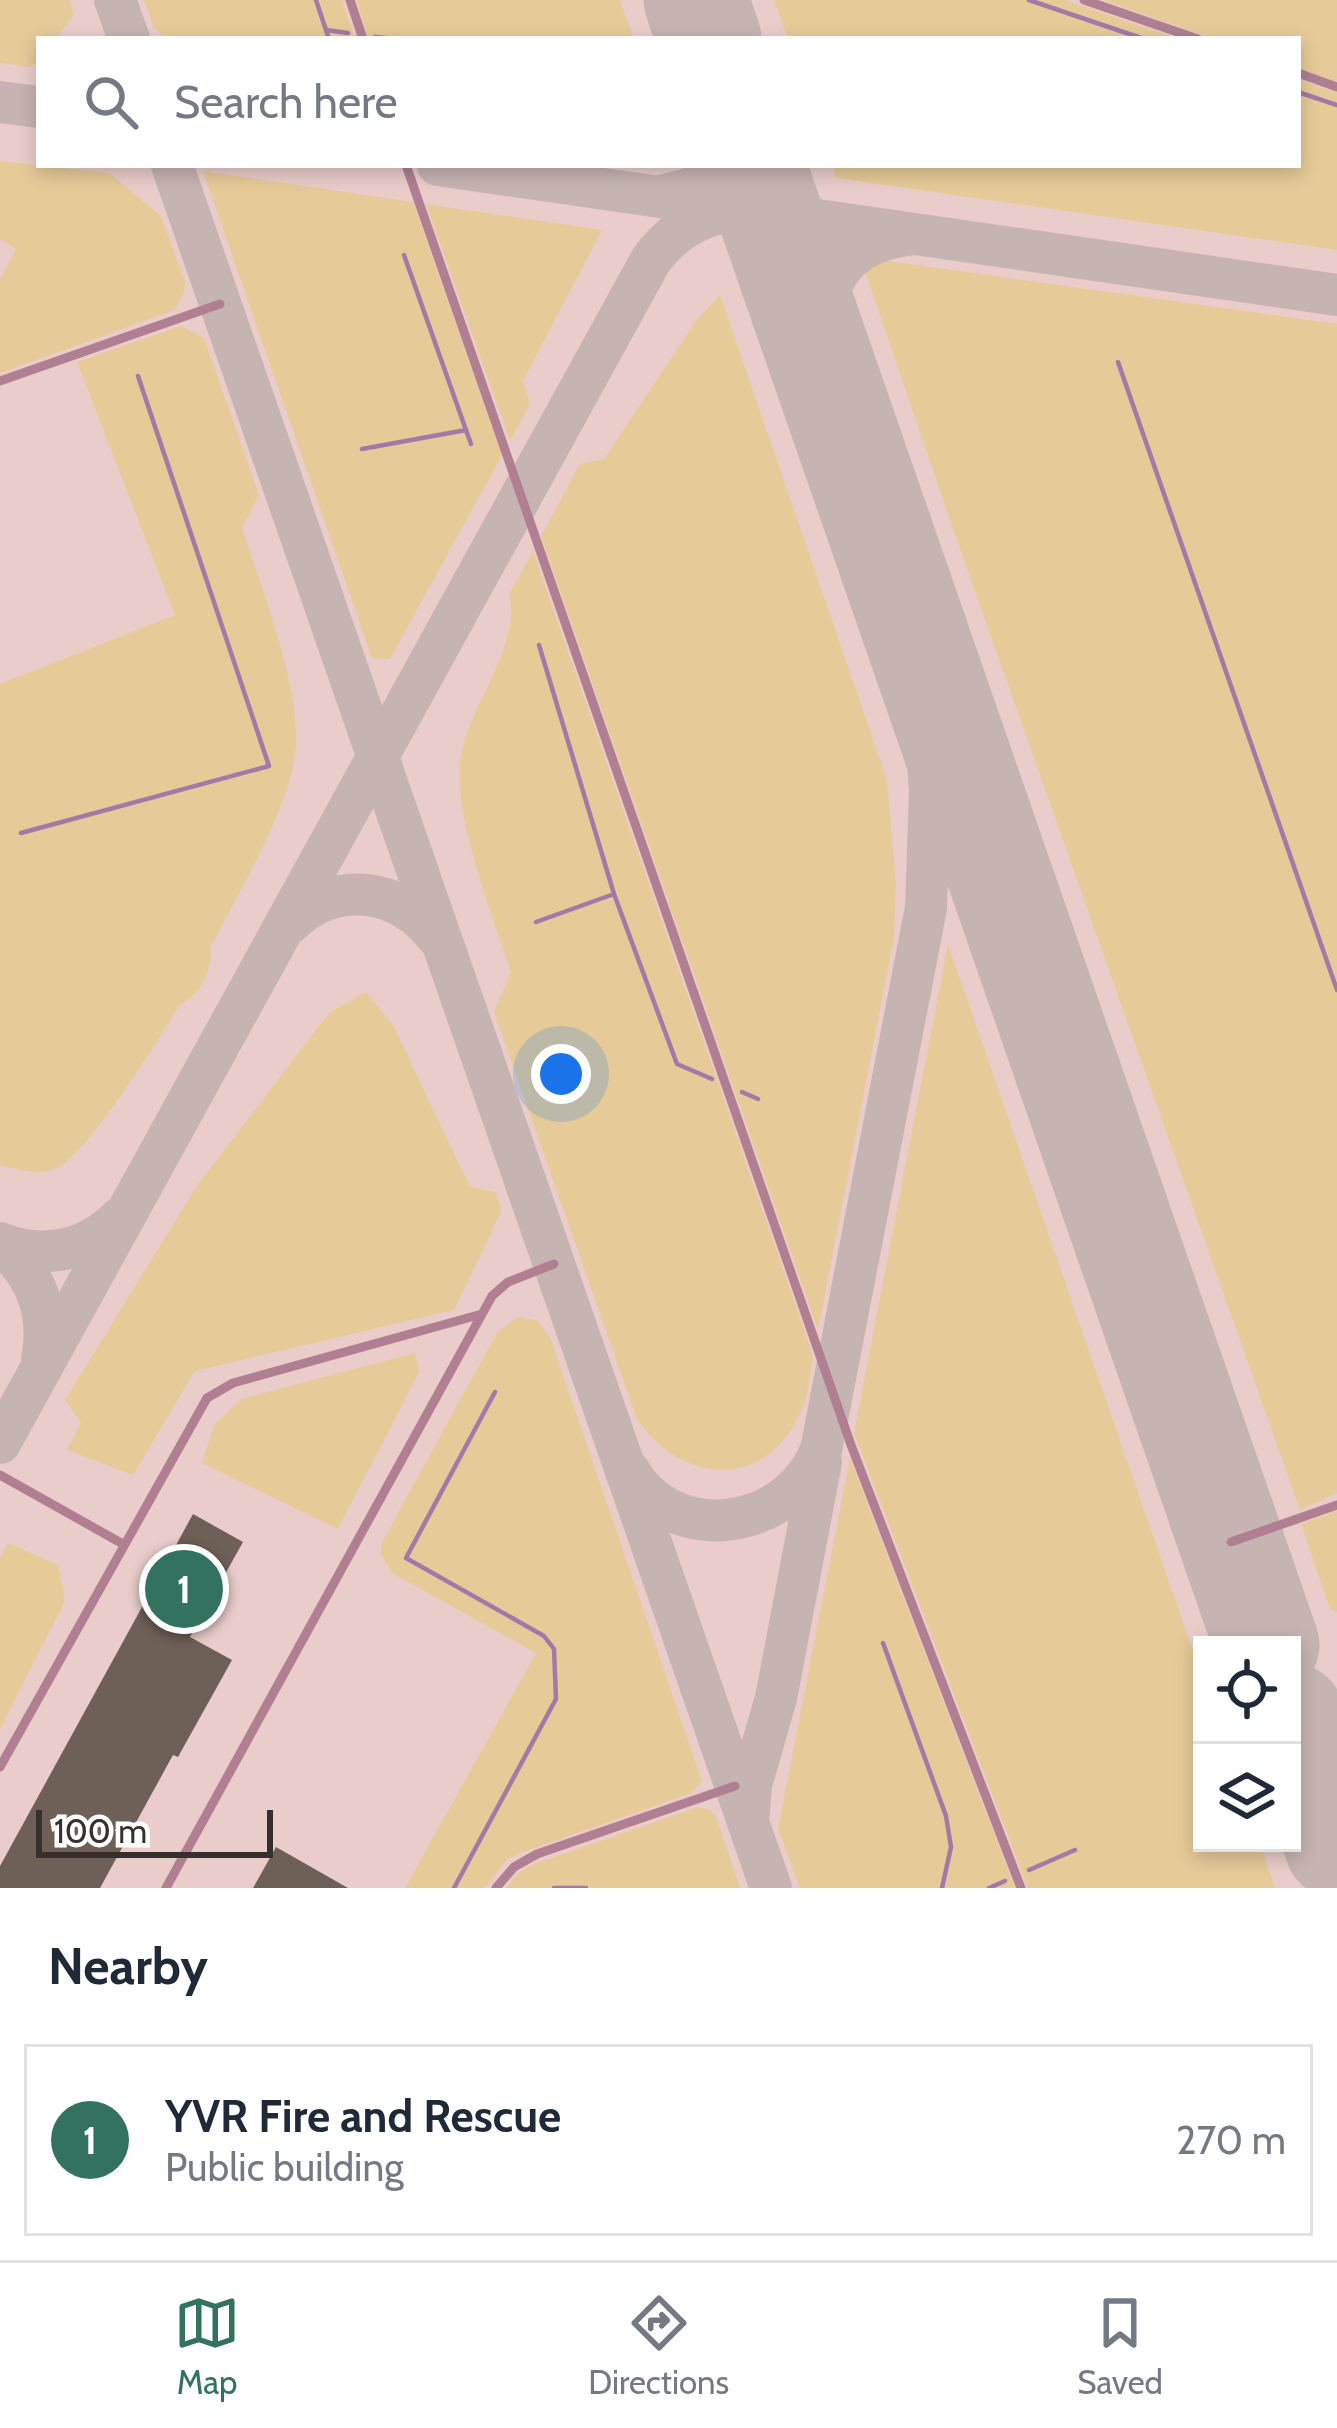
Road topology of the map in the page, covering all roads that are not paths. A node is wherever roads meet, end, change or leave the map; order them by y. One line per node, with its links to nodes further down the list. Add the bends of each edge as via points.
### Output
1 (350, 0): 3 (lane)
2 (1084, 0): 4 (lane)
3 (362, 36)
4 (1189, 36)
5 (1301, 74): 6 (lane)
6 (1337, 87)
7 (407, 168): 20 (lane, via 851,1445)
8 (220, 304): 9 (lane)
9 (0, 381)
10 (554, 1264): 11 (lane, via 499,1287)
11 (482, 1314): 15 (lane, via 219,1390 197,1412); 18 (lane)
12 (0, 1475): 15 (lane)
13 (1337, 1505): 14 (lane)
14 (1232, 1542)
15 (123, 1544): 16 (lane)
16 (0, 1767)
17 (735, 1786): 19 (lane, via 537,1854)
18 (166, 1888)
19 (496, 1888)
20 (1022, 1888)

